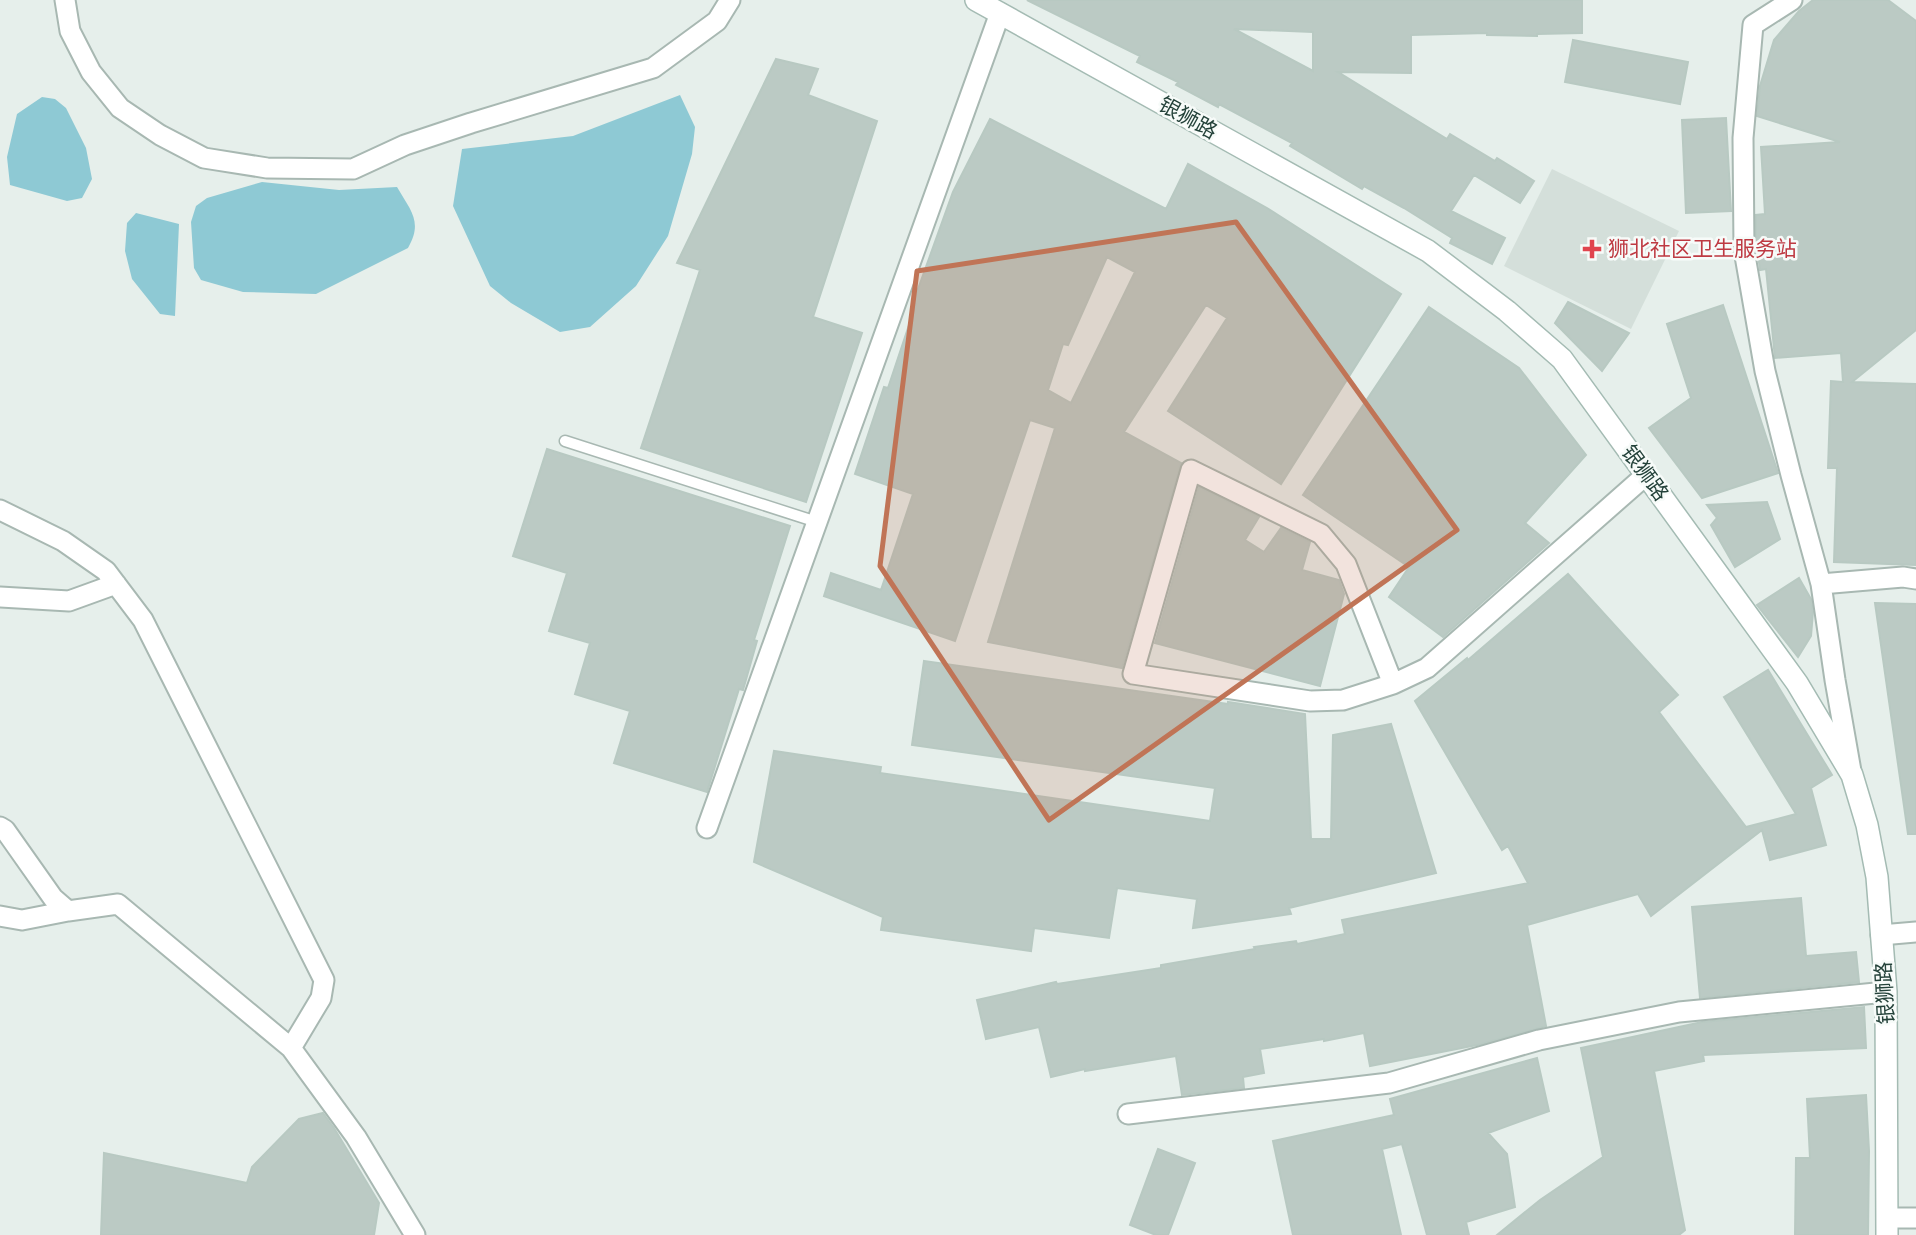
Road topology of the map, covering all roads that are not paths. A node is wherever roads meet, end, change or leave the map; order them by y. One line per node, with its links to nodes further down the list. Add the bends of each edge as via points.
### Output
1 (65, 0): 2 (street, via 70,31 91,72 120,108 160,135 204,158 267,168 353,169 405,145 653,68 717,21)
2 (730, 0)
3 (976, 0): 5 (main road, 银狮路)
4 (1791, 0): 12 (street, via 1753,25 1743,138 1744,250 1765,371)
5 (1000, 13): 7 (main road, 银狮路, via 1428,251 1562,359); 9 (street)
6 (565, 440): 9 (lane)
7 (1646, 475): 14 (street, via 1427,668); 15 (main road, 银狮路, via 1797,684)
8 (0, 510): 11 (street, via 63,541 106,571)
9 (817, 523): 17 (street)
10 (1916, 579): 12 (street)
11 (116, 584): 13 (street, via 69,601); 23 (street, via 143,620 324,979 321,998)
12 (1821, 584): 15 (street)
13 (0, 597)
14 (1393, 684): 14 (street, via 1343,700 1310,701 1133,674 1191,470 1321,534 1346,564)
15 (1852, 775): 21 (main road, 银狮路, via 1877,877)
16 (0, 827): 18 (street, via 52,898)
17 (707, 828)
18 (68, 911): 19 (street, via 22,920); 23 (street, via 118,904)
19 (0, 916)
20 (1916, 932): 21 (street)
21 (1881, 935): 22 (main road, 银狮路)
22 (1886, 992): 24 (street, via 1679,1012 1539,1040 1389,1083); 26 (main road, 银狮路)
23 (292, 1048): 27 (street, via 356,1137)
24 (1128, 1114)
25 (1916, 1218): 26 (street)
26 (1886, 1227)
27 (415, 1235)

